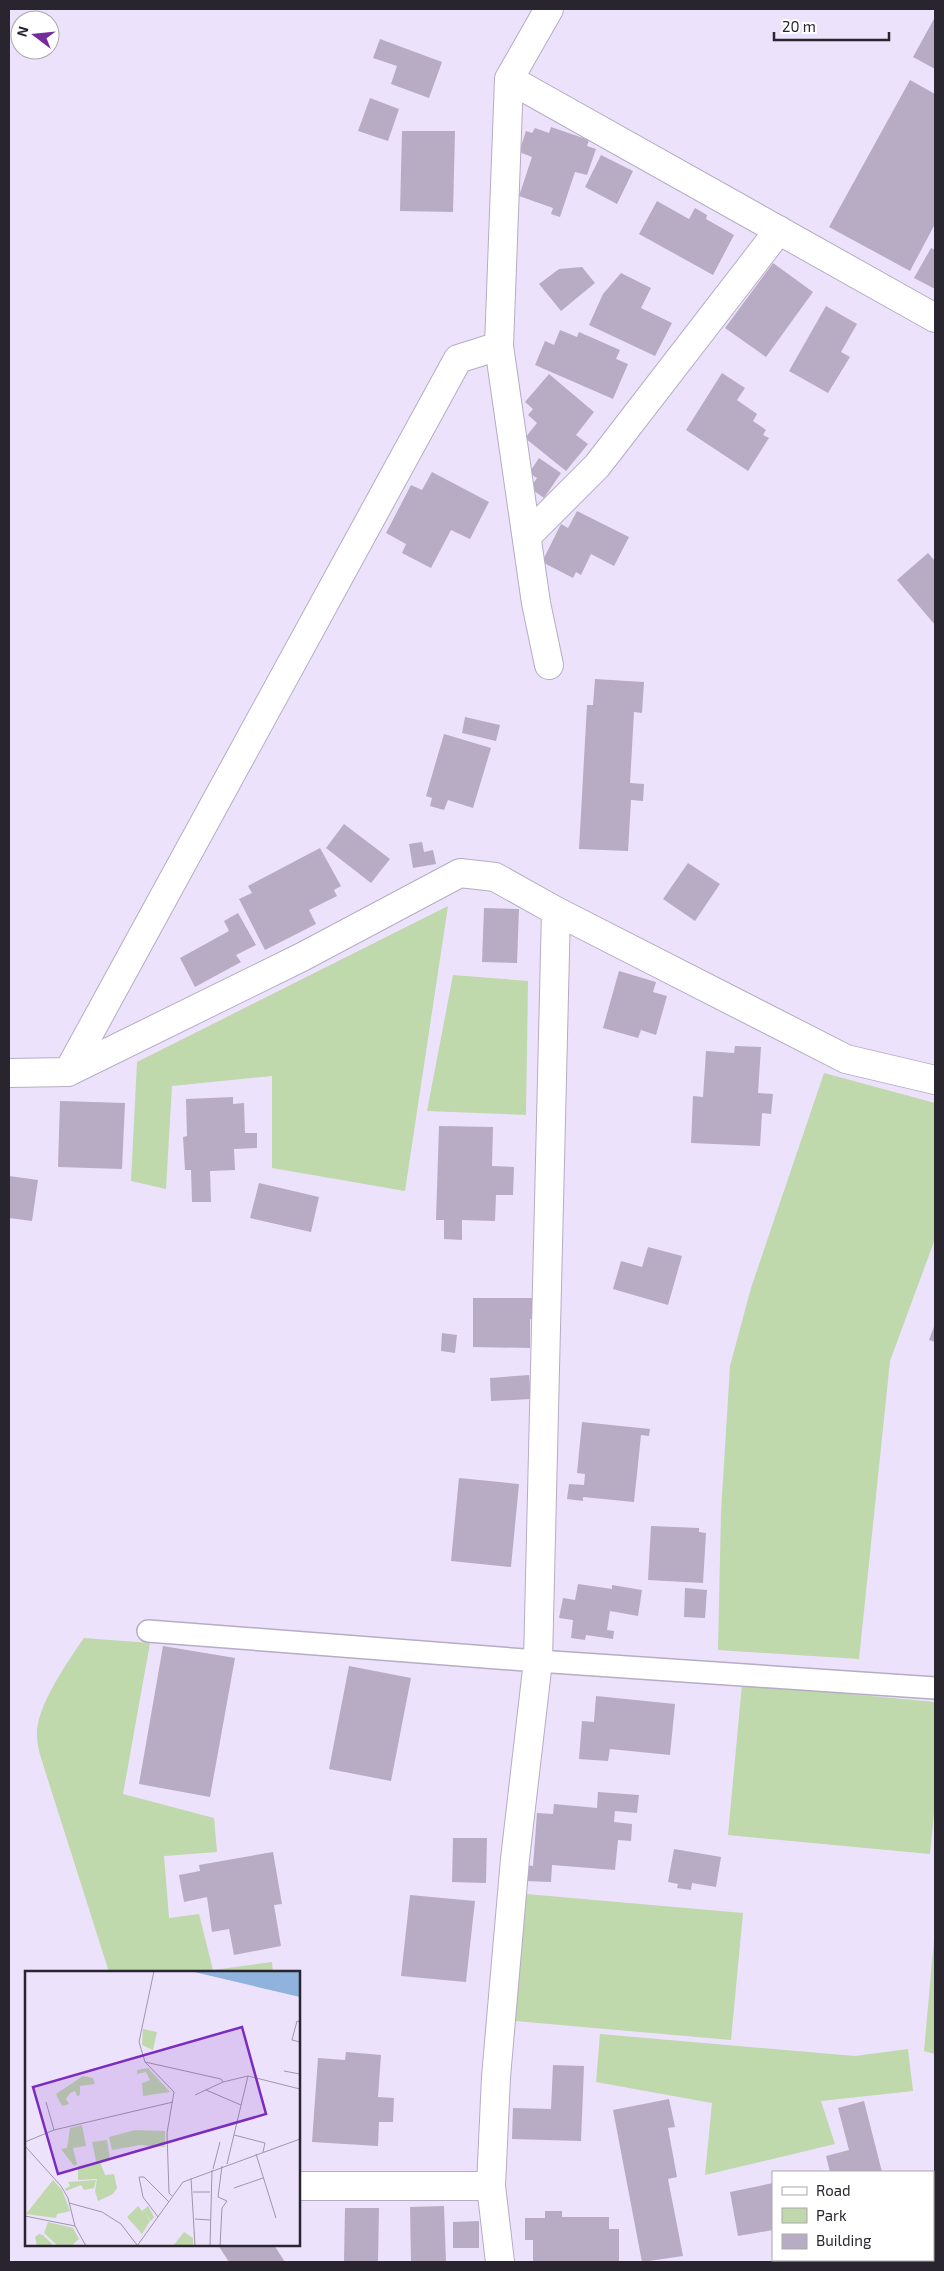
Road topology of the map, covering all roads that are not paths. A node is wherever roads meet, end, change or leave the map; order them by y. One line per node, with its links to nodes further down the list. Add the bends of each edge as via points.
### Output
1 (549, 9): 2 (street)
2 (510, 79): 3 (street); 5 (street)
3 (779, 230): 4 (street); 6 (street, via 597,466)
4 (935, 318)
5 (499, 346): 6 (street); 9 (street, via 458,359)
6 (527, 536): 7 (street, via 536,603)
7 (550, 666)
8 (556, 911): 9 (street, via 495,877 460,873 302,957); 11 (street, via 846,1059); 13 (street)
9 (68, 1072): 10 (street)
10 (9, 1073)
11 (935, 1080)
12 (148, 1631): 13 (lane)
13 (538, 1661): 14 (lane); 16 (street, via 515,1859 496,2077)
14 (935, 1688)
15 (300, 2186): 16 (street)
16 (491, 2186): 17 (street)
17 (500, 2262)

